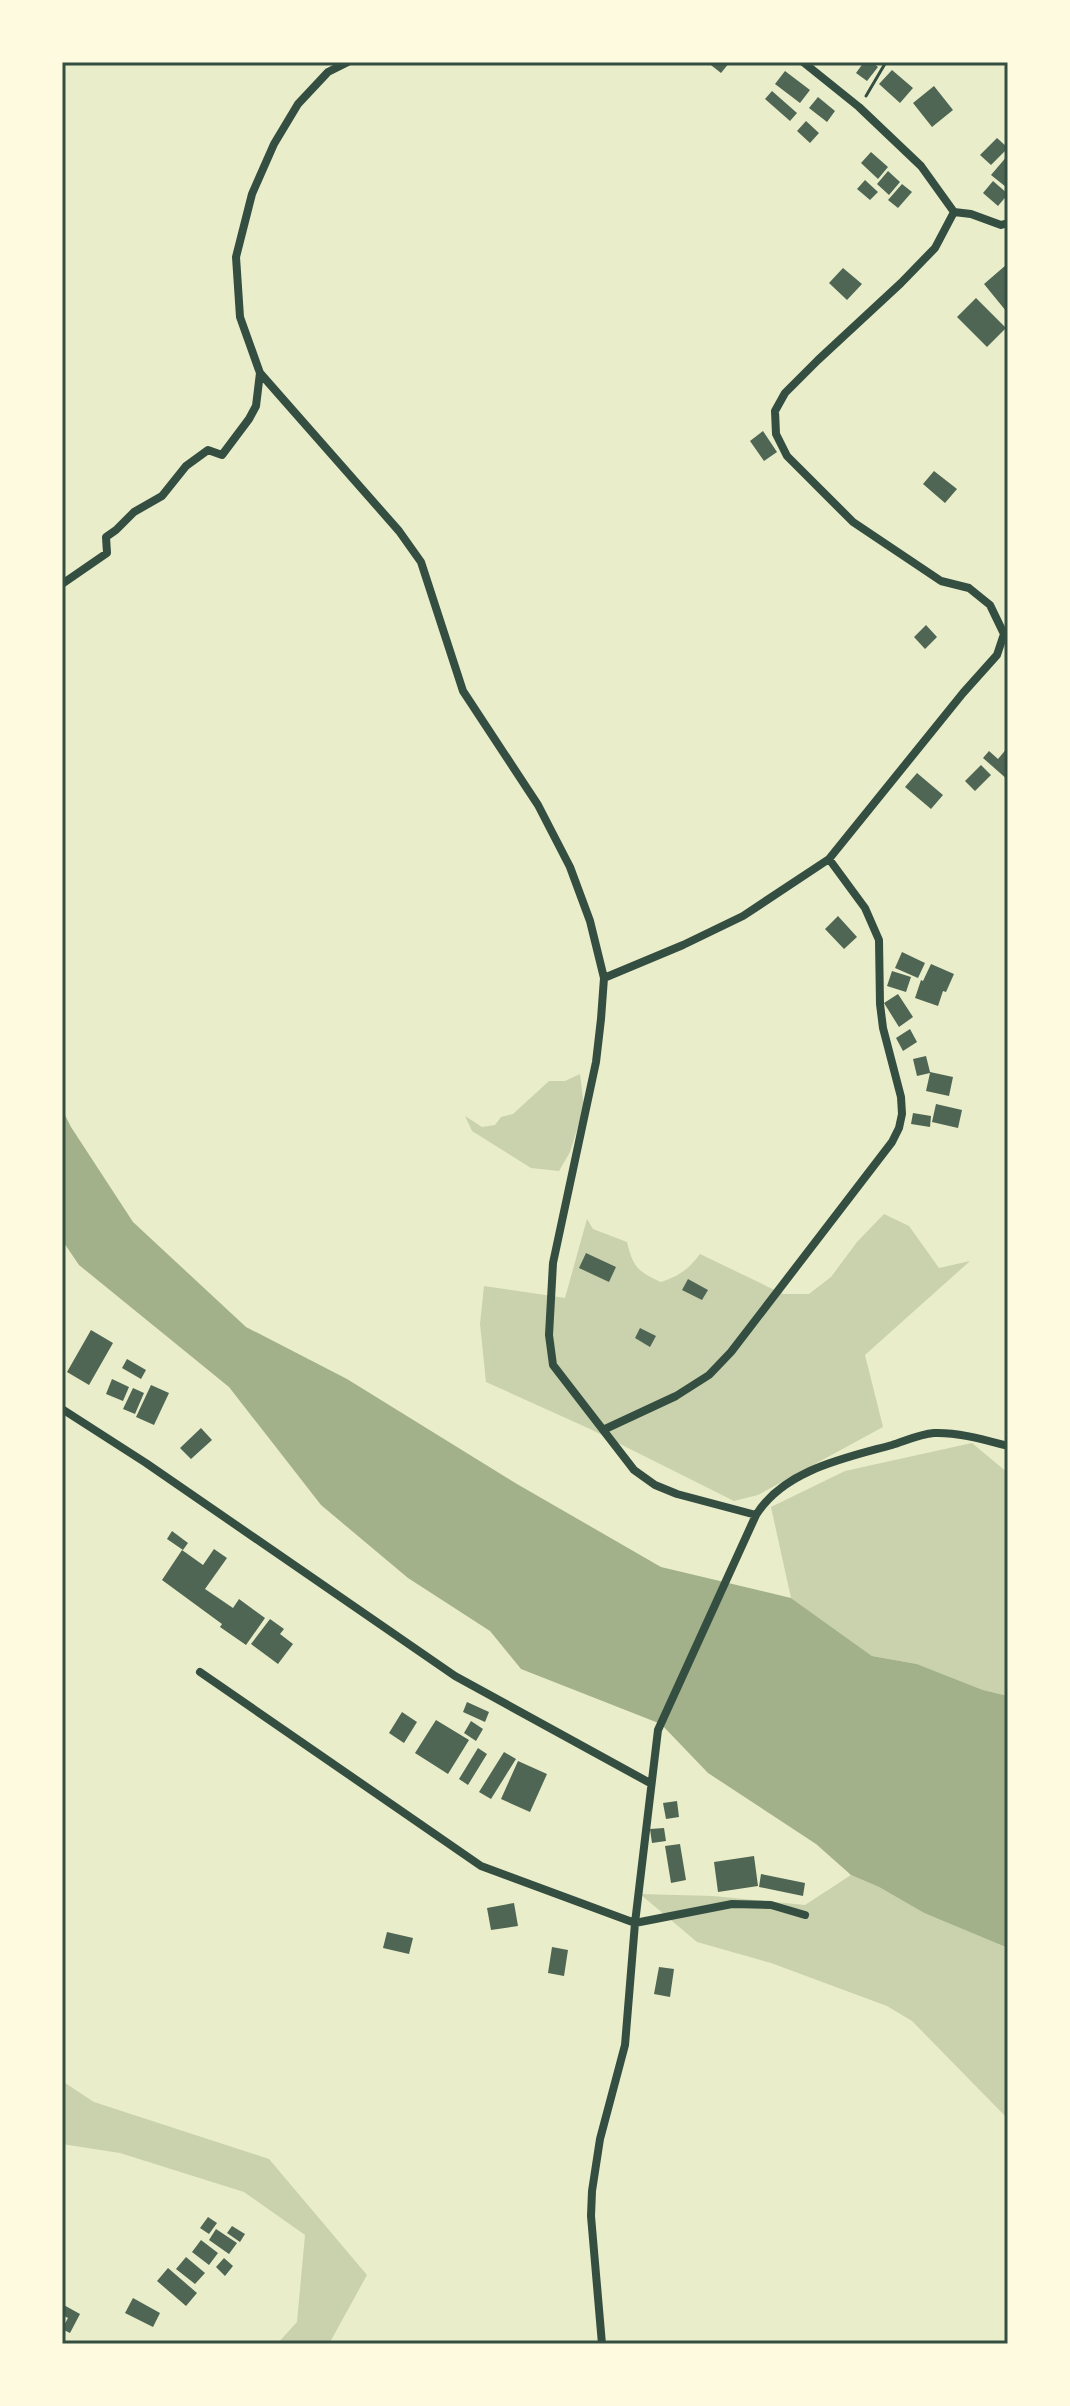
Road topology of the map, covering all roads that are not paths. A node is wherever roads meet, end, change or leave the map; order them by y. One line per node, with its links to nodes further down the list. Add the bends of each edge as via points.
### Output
1 (348, 62): 5 (street, via 328,72 298,104 252,194 236,257 240,317)
2 (803, 62): 3 (street, via 921,166)
3 (954, 212): 4 (street); 7 (street, via 935,248 785,393 775,411 776,434 787,456 814,485 853,522 941,581 969,588 990,605 1004,634 997,655)
4 (1008, 223)
5 (260, 373): 6 (street, via 256,406 222,455 208,450 186,466 162,496 106,537 107,553); 8 (street, via 421,562 463,691 538,805 570,867)
6 (62, 584)
7 (829, 859): 8 (street, via 743,916); 10 (street, via 865,908 879,940 880,1004 901,1097 899,1128 709,1375)
8 (604, 978): 10 (street, via 596,1062 553,1263 549,1335 553,1365)
9 (62, 1409): 14 (street, via 455,1676)
10 (603, 1430): 12 (street, via 634,1470 655,1485)
11 (1008, 1446): 12 (street, via 933,1433 825,1464 776,1491)
12 (756, 1515): 14 (street, via 658,1730)
13 (200, 1672): 16 (street, via 481,1866)
14 (650, 1783): 16 (street)
15 (805, 1915): 16 (street, via 771,1905 732,1904)
16 (635, 1923): 17 (street, via 625,2045 592,2191)
17 (602, 2344)

